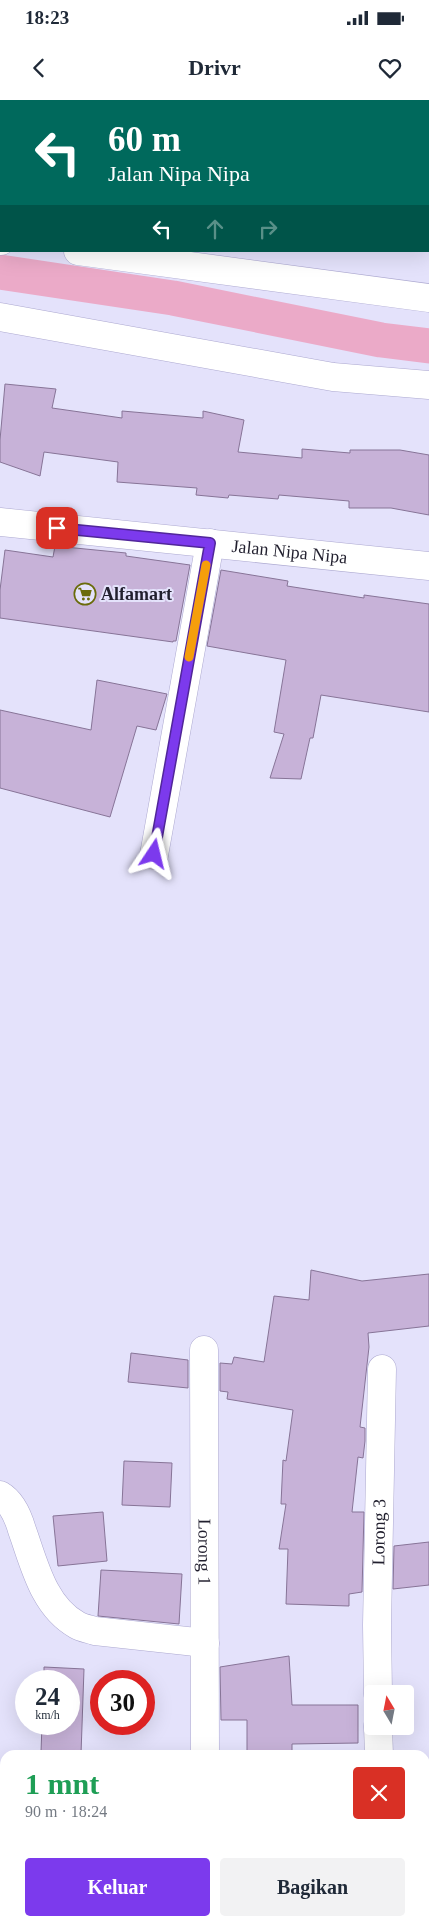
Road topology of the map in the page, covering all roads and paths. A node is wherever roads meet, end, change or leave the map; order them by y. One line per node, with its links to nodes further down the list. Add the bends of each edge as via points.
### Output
1 (85, 252): 2 (street)
2 (429, 298)
3 (0, 317): 4 (street, via 333,377)
4 (429, 385)
5 (0, 522): 6 (street, Jalan Nipa Nipa)
6 (210, 543): 7 (street, Jalan Nipa Nipa); 8 (street)
7 (429, 566)
8 (154, 854)
9 (204, 1350): 12 (street, Lorong 1)
10 (382, 1369): 13 (street, Lorong 3)
11 (0, 1495): 12 (street, via 8,1500 19,1520 51,1602 78,1626 95,1631)
12 (205, 1643): 15 (street, Lorong 1)
13 (378, 1685)
14 (378, 1735): 16 (street)
15 (205, 1750)
16 (378, 1750)

